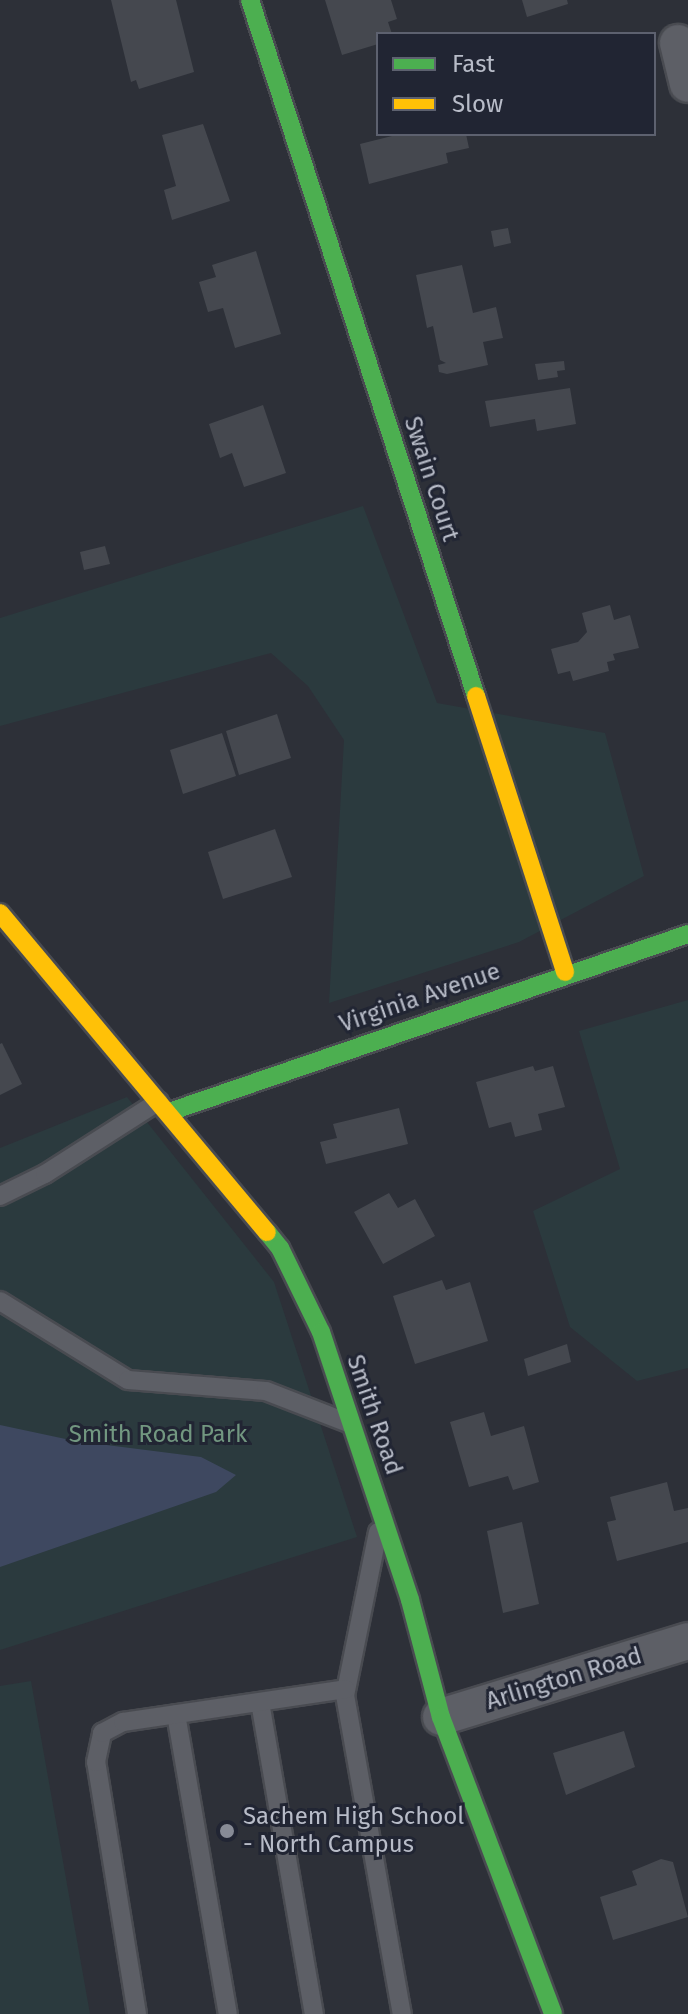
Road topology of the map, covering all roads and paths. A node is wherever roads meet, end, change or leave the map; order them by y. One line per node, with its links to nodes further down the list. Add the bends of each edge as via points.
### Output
1 (250, 0): 6 (street, Swain Court)
2 (678, 43): 3 (street)
3 (688, 84)
4 (0, 913): 7 (street, Smith Road)
5 (688, 934): 6 (street, Virginia Avenue)
6 (565, 972): 7 (street, Virginia Avenue)
7 (164, 1106): 8 (lane); 10 (street, Smith Road, via 280,1248 321,1332)
8 (0, 1196)
9 (0, 1301): 10 (lane, via 128,1380 266,1391)
10 (353, 1425): 11 (street, Smith Road)
11 (382, 1514): 13 (lane); 16 (street, Smith Road)
12 (688, 1641): 16 (street, Arlington Road)
13 (346, 1689): 14 (lane); 20 (lane, via 346,1716)
14 (260, 1702): 15 (lane); 19 (lane)
15 (176, 1714): 17 (lane, via 123,1722 102,1733 95,1748); 18 (lane)
16 (441, 1717): 21 (street, Smith Road)
17 (137, 2014)
18 (228, 2014)
19 (314, 2014)
20 (402, 2014)
21 (553, 2014)

